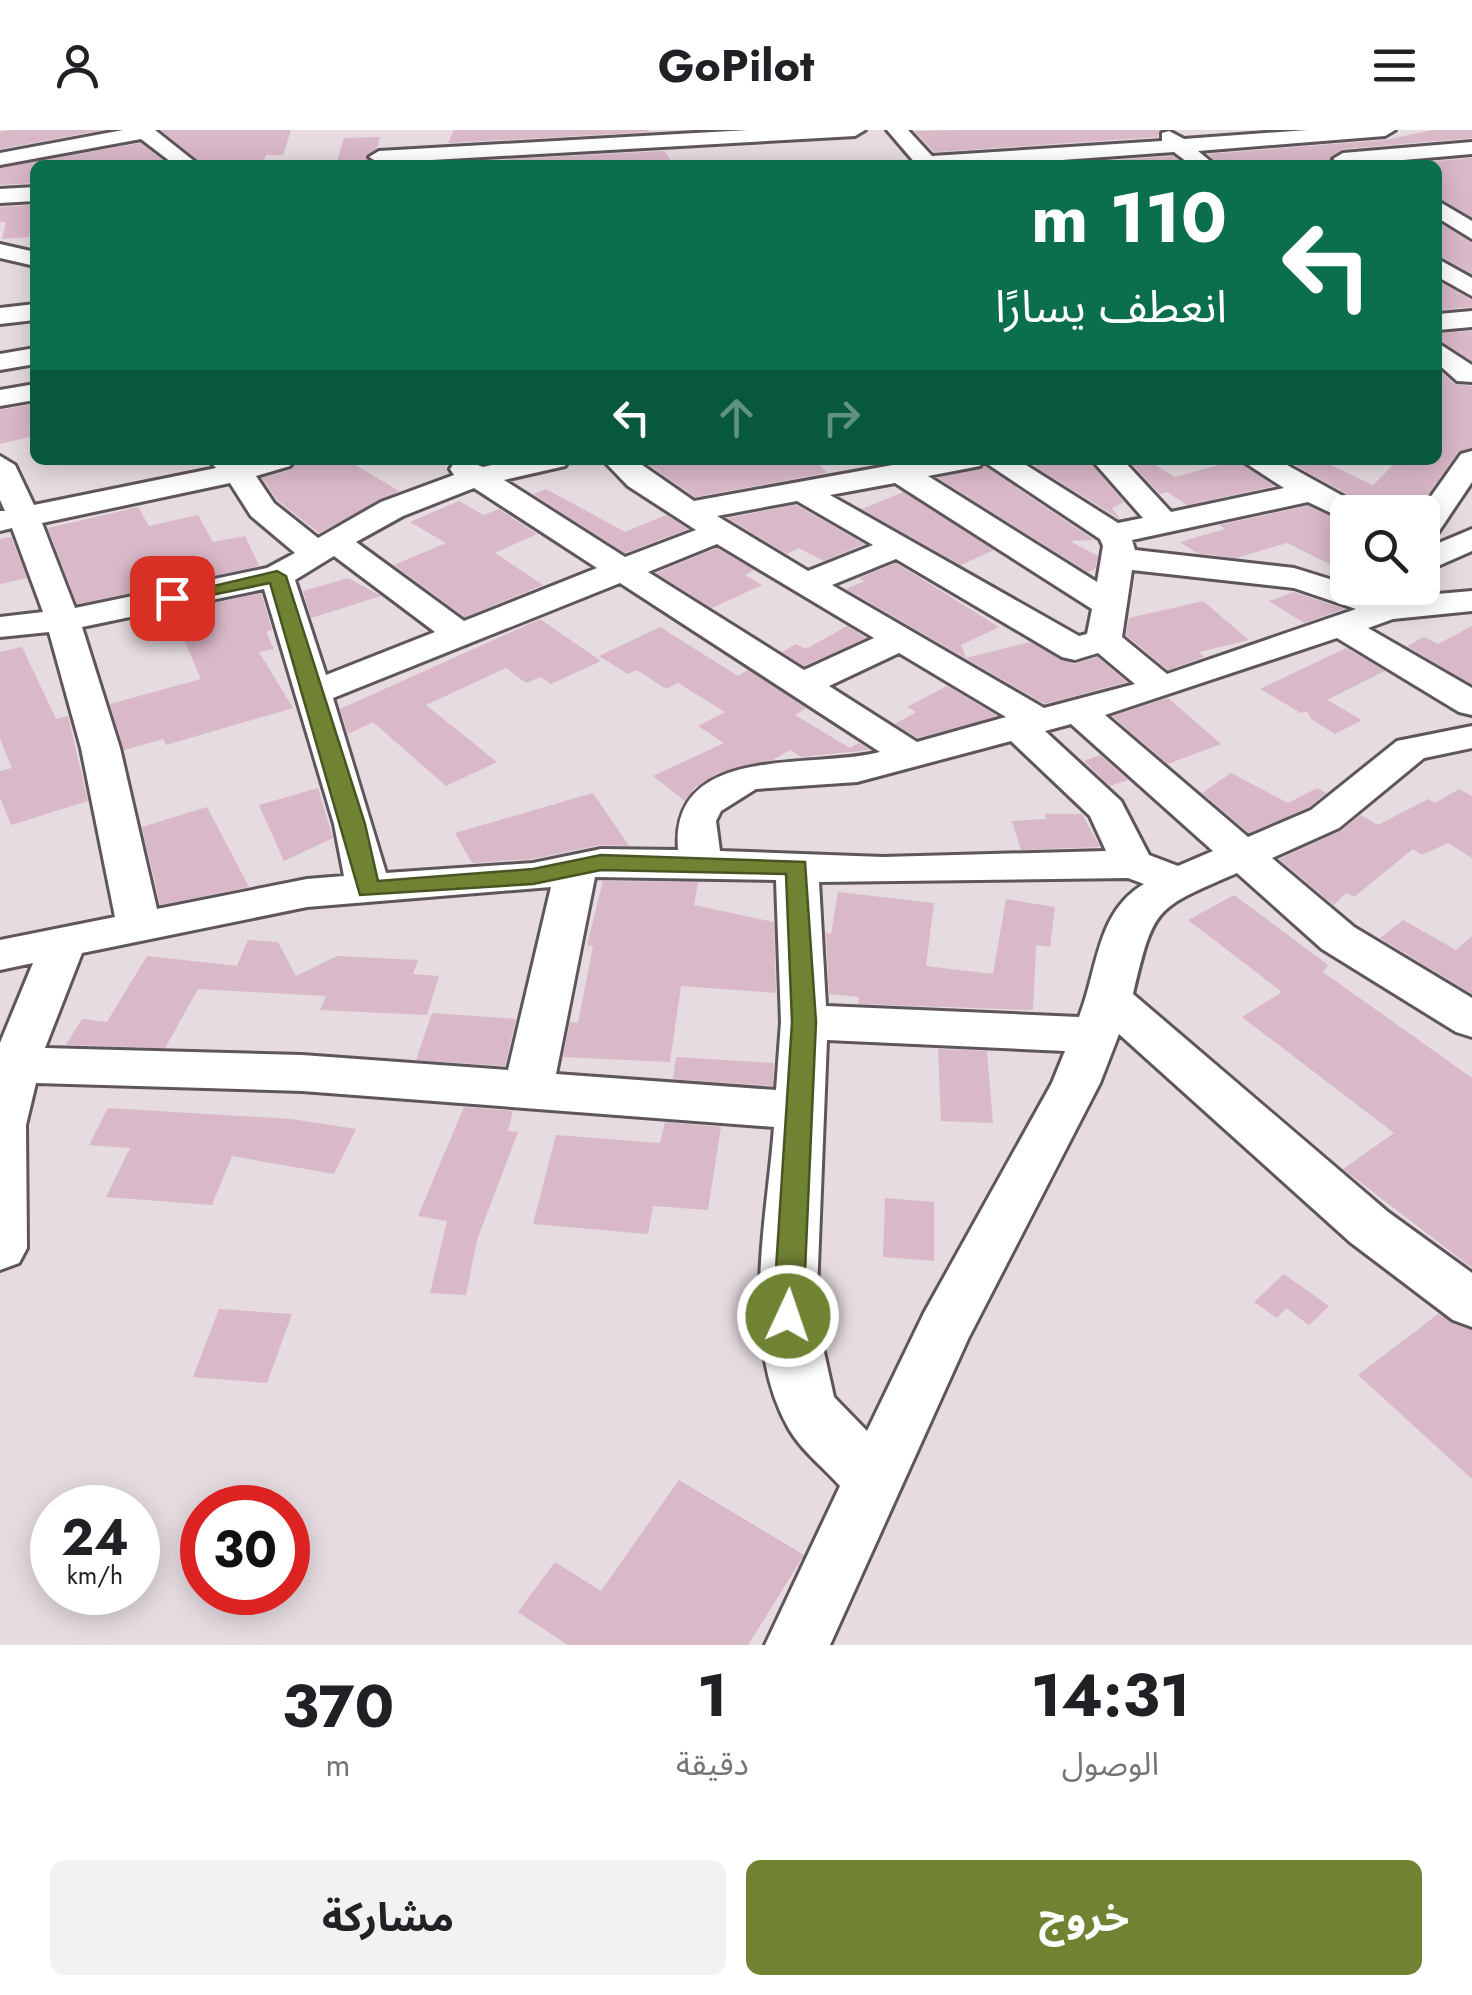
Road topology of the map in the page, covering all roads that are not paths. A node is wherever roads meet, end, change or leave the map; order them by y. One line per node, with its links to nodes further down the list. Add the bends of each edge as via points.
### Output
1 (391, 130): 20 (street)
2 (512, 130): 15 (street)
3 (855, 130): 8 (street)
4 (897, 130): 22 (street)
5 (994, 130): 23 (street)
6 (144, 131): 17 (street); 19 (street)
7 (1359, 132): 11 (street); 14 (street); 27 (street)
8 (754, 133): 12 (street)
9 (1083, 133): 10 (street); 16 (street)
10 (1173, 134): 11 (street); 16 (street); 25 (street)
11 (1264, 135): 26 (street)
12 (598, 138): 15 (street)
13 (1472, 148): 14 (street)
14 (1440, 151): 18 (street); 28 (street)
15 (498, 158): 21 (street)
16 (1112, 158): 24 (street)
17 (0, 159)
18 (1472, 159)
19 (182, 160)
20 (378, 160)
21 (418, 160)
22 (923, 160)
23 (1024, 160)
24 (1054, 160)
25 (1199, 160)
26 (1307, 160)
27 (1373, 160)
28 (1380, 160)
29 (30, 194): 30 (street)
30 (0, 196)
31 (30, 239): 32 (street)
32 (0, 248): 33 (street)
33 (30, 257)
34 (1442, 269): 35 (street)
35 (1472, 289)
36 (30, 313): 37 (street)
37 (0, 316)
38 (1472, 319): 39 (street)
39 (1442, 322)
40 (1442, 354): 43 (street)
41 (30, 357): 42 (street)
42 (0, 362)
43 (1470, 375): 44 (street)
44 (1442, 380)
45 (30, 393): 46 (street)
46 (0, 398)
47 (30, 451): 48 (street)
48 (0, 456)
49 (0, 465): 65 (street)
50 (498, 465): 58 (street)
51 (623, 465): 64 (street)
52 (922, 465): 59 (street)
53 (1004, 465): 69 (street)
54 (1111, 465): 66 (street)
55 (1264, 465): 61 (street)
56 (1461, 465): 62 (street)
57 (232, 467): 65 (street); 71 (street, via 262,508)
58 (464, 468): 71 (street); 73 (street)
59 (874, 470): 60 (street); 77 (street, via 962,508)
60 (800, 490): 64 (street); 70 (street)
61 (1310, 492): 63 (street); 66 (street)
62 (1440, 502)
63 (1330, 503)
64 (691, 510): 67 (street)
65 (12, 519): 79 (street)
66 (1164, 523): 69 (street)
67 (721, 531): 73 (street); 75 (street)
68 (1472, 539): 72 (street)
69 (1115, 546): 77 (street); 78 (street, via 1322,584)
70 (896, 547): 75 (street); 84 (street, via 1074,649)
71 (327, 548): 74 (street); 82 (street)
72 (1440, 554)
73 (621, 572): 82 (street); 85 (street)
74 (277, 576): 79 (street); 87 (street)
75 (806, 584): 83 (street)
76 (1456, 599): 78 (street)
77 (1108, 604): 84 (street)
78 (1388, 609): 80 (street)
79 (66, 620): 81 (street); 99 (street, via 108,765)
80 (1340, 626): 86 (street); 88 (street)
81 (0, 628)
82 (460, 635): 87 (street)
83 (899, 640): 85 (street); 89 (street)
84 (1104, 640): 86 (street)
85 (801, 685): 91 (street)
86 (1162, 688): 89 (street)
87 (311, 694): 98 (street)
88 (1472, 704)
89 (1044, 719): 91 (street); 92 (street); 94 (street, via 1107,810)
90 (1472, 737): 92 (street, via 1411,749 1326,819)
91 (911, 755): 93 (street, via 816,776 746,778 722,789 696,821)
92 (1244, 856): 97 (street); 103 (street, via 1338,938)
93 (700, 864): 95 (street); 96 (street, via 601,862)
94 (1133, 864): 95 (street); 97 (street)
95 (797, 867): 104 (street)
96 (576, 868): 98 (street); 106 (street)
97 (1179, 882): 102 (street, via 1144,903 1128,924)
98 (368, 890): 99 (street, via 307,893)
99 (139, 928): 100 (street)
100 (64, 942): 101 (street); 105 (street)
101 (0, 955)
102 (1102, 1017): 104 (street); 109 (street); 110 (street, via 1076,1083 944,1330)
103 (1472, 1020)
104 (804, 1022): 107 (street)
105 (15, 1066): 106 (street, via 302,1073); 108 (street, via 1,1125)
106 (528, 1090): 107 (street)
107 (799, 1110): 110 (street, via 788,1316 798,1378 811,1413)
108 (0, 1248)
109 (1472, 1304)
110 (874, 1480): 111 (street)
111 (797, 1645)

